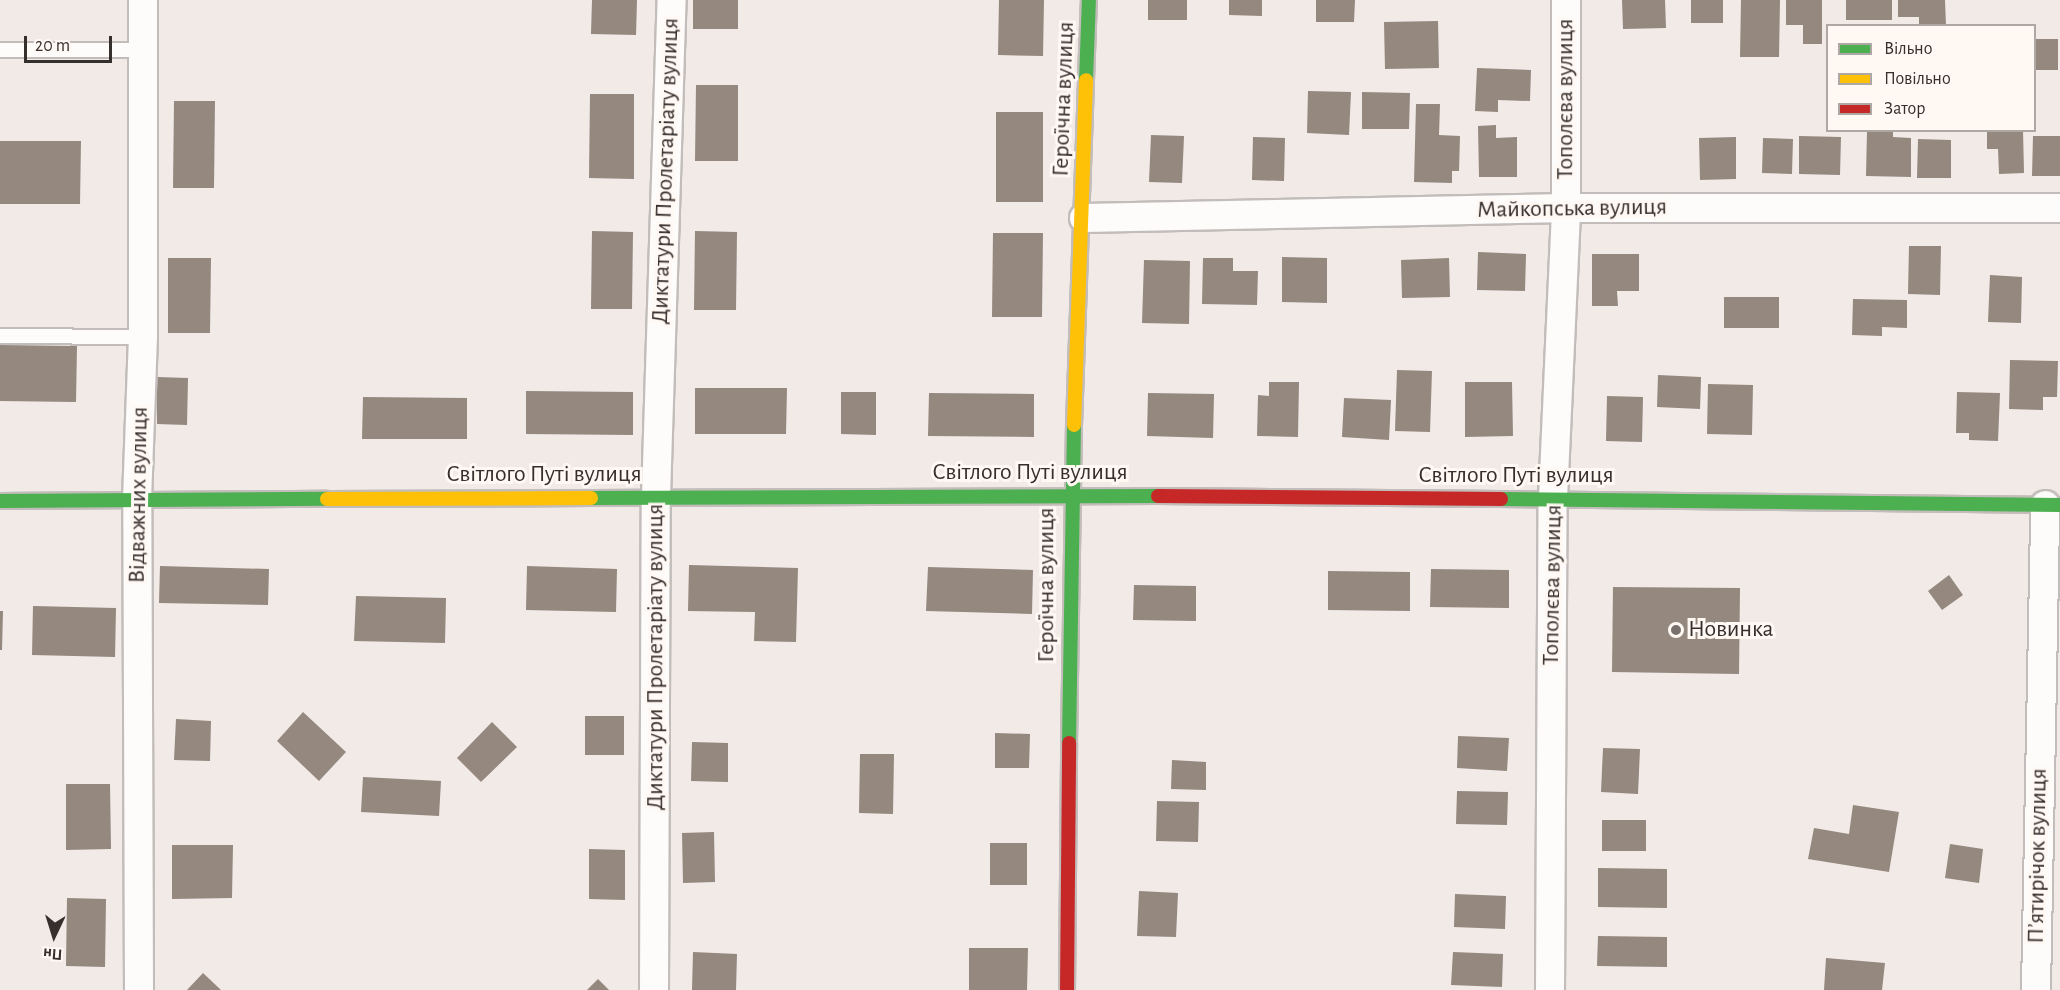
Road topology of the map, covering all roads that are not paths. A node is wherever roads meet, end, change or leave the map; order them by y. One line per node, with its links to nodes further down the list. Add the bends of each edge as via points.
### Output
1 (143, 0): 6 (street, Відважних вулиця)
2 (672, 0): 13 (street, Диктатури Пролетаріату вулиця)
3 (1089, 0): 9 (main road, Героїчна вулиця)
4 (1566, 0): 7 (street, Тополєва вулиця)
5 (0, 50): 6 (lane)
6 (143, 50): 11 (street, Відважних вулиця)
7 (1566, 208): 8 (street, Майкопська вулиця); 9 (street, Майкопська вулиця); 14 (street, Тополєва вулиця)
8 (2060, 208)
9 (1083, 218): 12 (main road, Героїчна вулиця)
10 (0, 336): 11 (lane)
11 (143, 337): 15 (street, Відважних вулиця)
12 (1071, 495): 13 (main road, Світлого Путі вулиця); 14 (main road, Світлого Путі вулиця); 20 (main road, Героїчна вулиця)
13 (656, 497): 15 (main road, Світлого Путі вулиця); 19 (street, Диктатури Пролетаріату вулиця)
14 (1553, 498): 17 (main road, Світлого Путі вулиця); 21 (street, Тополєва вулиця)
15 (137, 500): 16 (main road, Світлого Путі вулиця); 18 (street, Відважних вулиця)
16 (0, 501)
17 (2053, 505): 22 (street, П’ятирічок вулиця)
18 (139, 990)
19 (654, 990)
20 (1066, 990)
21 (1550, 990)
22 (2036, 990)

